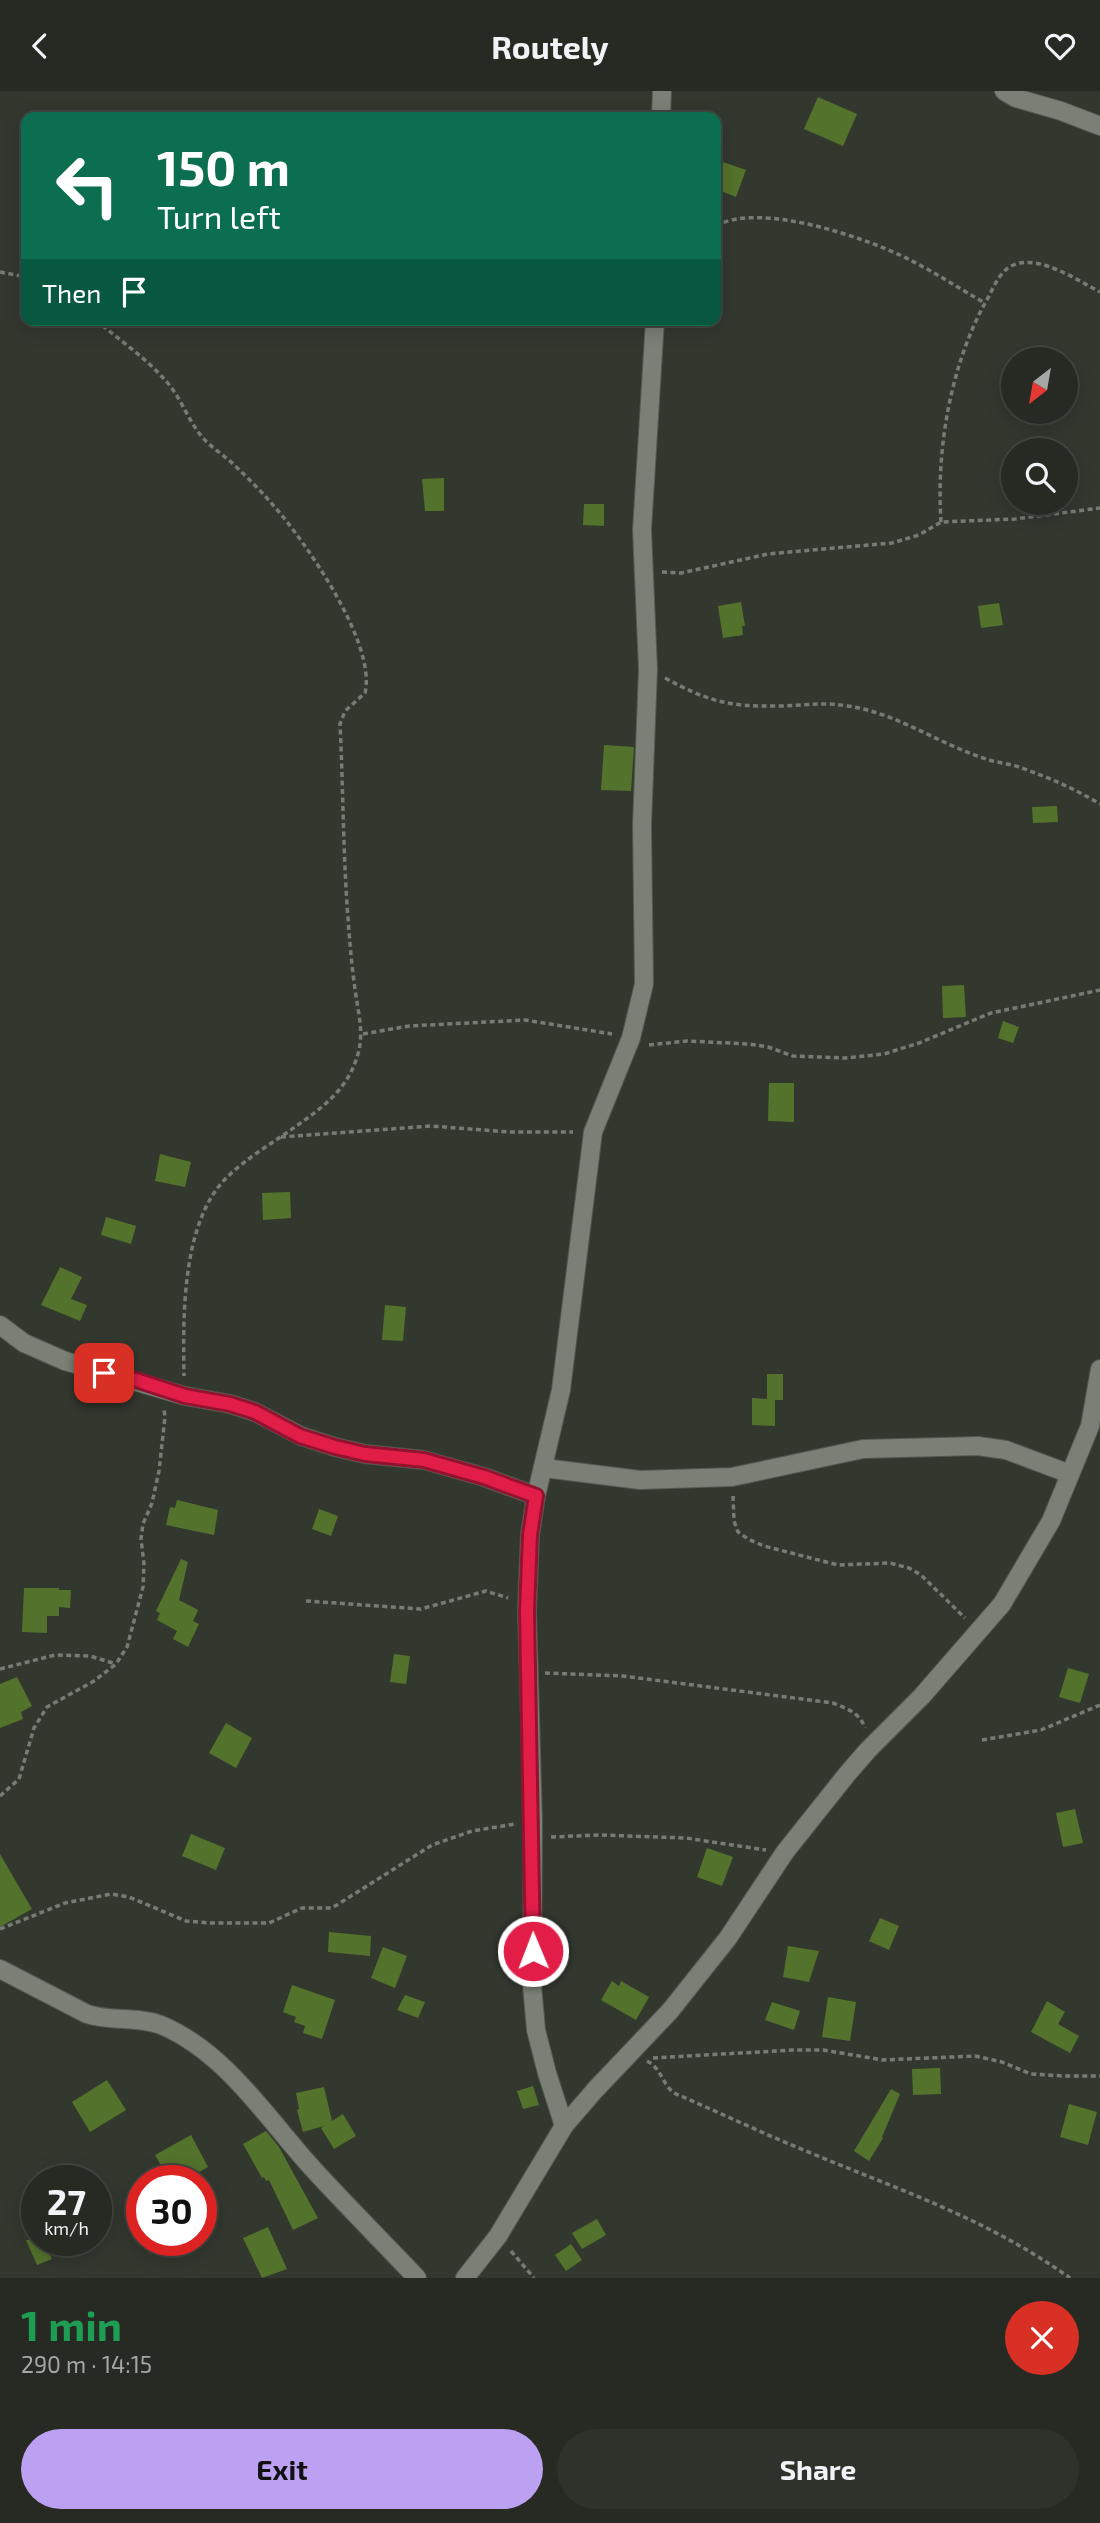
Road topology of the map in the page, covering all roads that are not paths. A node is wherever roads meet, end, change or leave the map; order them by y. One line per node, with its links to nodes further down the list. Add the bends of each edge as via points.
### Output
1 (662, 91): 3 (street)
2 (1004, 91): 4 (street)
3 (661, 112)
4 (1100, 127)
5 (655, 326): 8 (street, via 642,530 648,669 642,825 644,984 628,1045 593,1132 561,1390)
6 (0, 1325): 10 (street, via 24,1343 65,1361 185,1396 230,1404 300,1436 365,1454 424,1460)
7 (1100, 1369): 9 (street, via 1090,1426)
8 (544, 1468): 9 (street, via 640,1480 732,1477 863,1449 978,1446 1006,1450); 10 (street)
9 (1070, 1474): 12 (street, via 1051,1521 1002,1604 868,1750 785,1852 728,1938 686,1990)
10 (536, 1496): 12 (street, via 527,1611 532,1985 536,2030)
11 (0, 1969): 13 (street, via 87,2014 159,2025 202,2049)
12 (564, 2126): 14 (street, via 498,2236)
13 (417, 2278)
14 (465, 2278)

